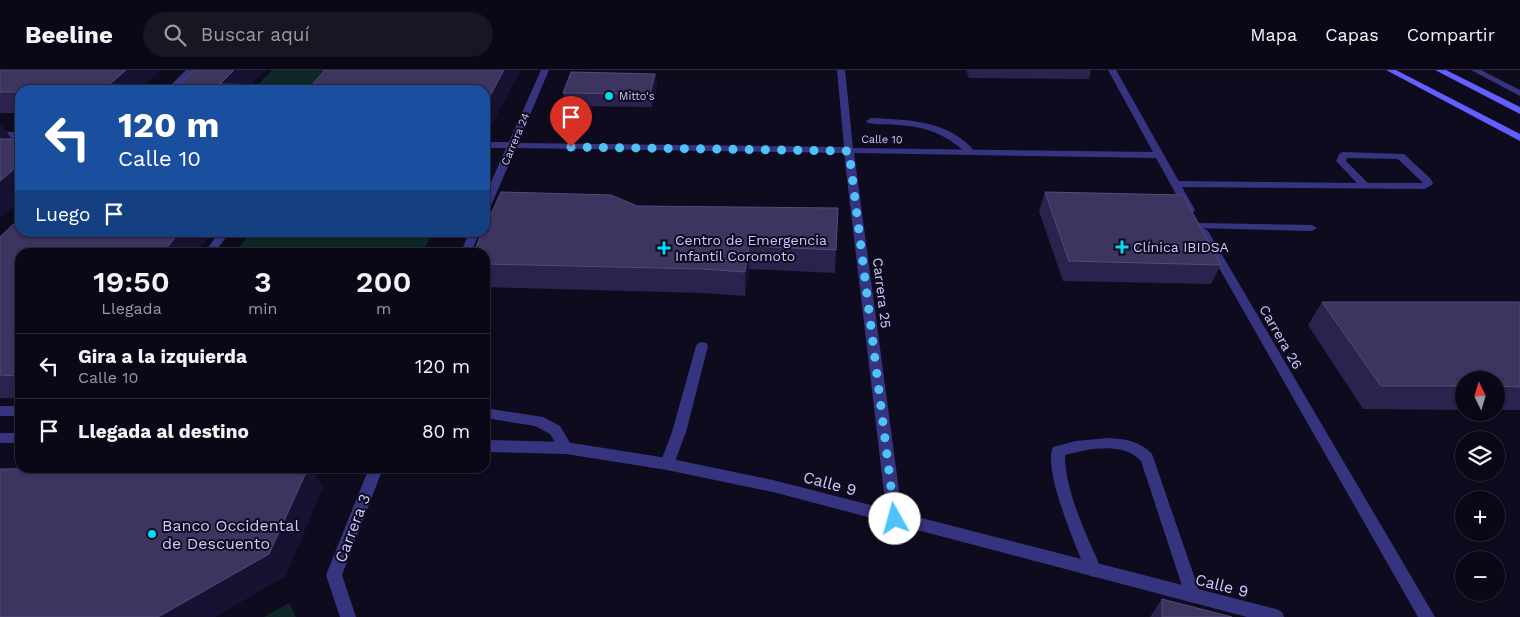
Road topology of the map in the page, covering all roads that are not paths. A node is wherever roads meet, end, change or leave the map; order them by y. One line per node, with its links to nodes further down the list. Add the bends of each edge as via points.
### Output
1 (191, 70): 8 (street)
2 (545, 70): 16 (street, Carrera 24)
3 (841, 70): 17 (street, Carrera 25)
4 (1112, 70): 19 (street, Carrera 26)
5 (1390, 70): 14 (main road)
6 (1439, 70): 10 (main road)
7 (1474, 70): 9 (street)
8 (175, 85)
9 (1520, 93)
10 (1520, 111)
11 (871, 121): 18 (street, via 940,128 960,140)
12 (0, 135): 13 (street)
13 (15, 135)
14 (1520, 138)
15 (490, 145): 16 (street, Calle 10)
16 (511, 146): 17 (street, Calle 10); 22 (street, Carrera 24)
17 (849, 151): 18 (street, Calle 10); 37 (street, Carrera 25)
18 (971, 153): 19 (street, Calle 10)
19 (1158, 155): 20 (street, Carrera 26)
20 (1175, 184): 21 (street); 23 (street, Carrera 26)
21 (1366, 186): 21 (street, via 1425,186 1428,184 1401,156 1343,156 1342,161)
22 (490, 196)
23 (1199, 226): 24 (street); 42 (street, Carrera 26)
24 (1312, 228)
25 (221, 237): 26 (street)
26 (213, 248)
27 (702, 346): 35 (street)
28 (0, 411): 29 (street)
29 (15, 411)
30 (490, 414): 34 (street, via 538,421 555,430)
31 (0, 438): 32 (street)
32 (15, 438)
33 (490, 446): 34 (street, Calle 9)
34 (566, 448): 35 (street, Calle 9)
35 (667, 464): 37 (street, Calle 9, via 772,486)
36 (374, 473): 40 (street, Carrera 3, via 334,575)
37 (895, 519): 38 (street, Calle 9)
38 (1094, 570): 39 (street, Calle 9); 39 (street, via 1058,472 1058,451 1076,444 1123,444 1137,448 1147,458)
39 (1193, 596): 41 (street, Calle 9)
40 (348, 617)
41 (1276, 617)
42 (1427, 617)

